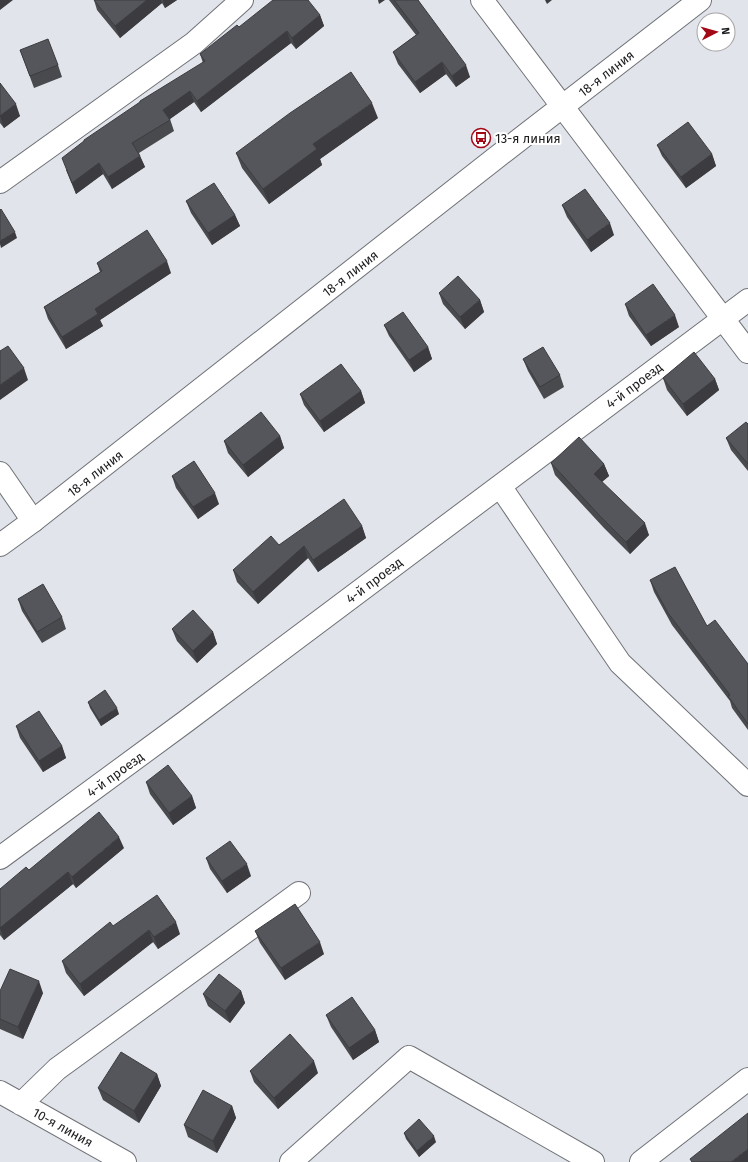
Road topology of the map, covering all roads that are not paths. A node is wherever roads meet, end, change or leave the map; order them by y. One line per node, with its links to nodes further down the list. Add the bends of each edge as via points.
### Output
1 (242, 0): 5 (street, via 194,43)
2 (482, 0): 4 (street)
3 (700, 0): 4 (street, 18-я линия)
4 (562, 107): 7 (street); 11 (street, 18-я линия)
5 (0, 182)
6 (748, 300): 7 (street, 4-й проезд)
7 (723, 318): 8 (street); 10 (street, 4-й проезд)
8 (748, 352)
9 (0, 473): 11 (street)
10 (500, 486): 13 (street, via 620,663); 14 (street, 4-й проезд)
11 (33, 521): 12 (street, 18-я линия)
12 (0, 545)
13 (748, 785)
14 (0, 858)
15 (299, 893): 18 (street, via 57,1068)
16 (748, 1079): 22 (street)
17 (0, 1092): 18 (street, 10-я линия)
18 (20, 1104): 19 (street, 10-я линия)
19 (126, 1162)
20 (291, 1162): 21 (street, via 409,1057)
21 (592, 1162)
22 (641, 1162)

